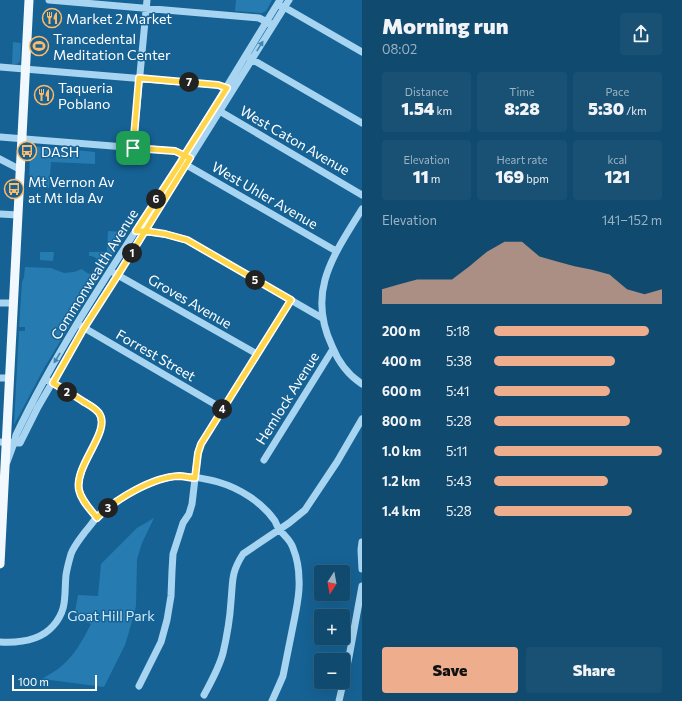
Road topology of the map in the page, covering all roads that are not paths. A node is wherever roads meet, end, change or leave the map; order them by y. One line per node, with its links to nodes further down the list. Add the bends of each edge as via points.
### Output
1 (29, 0): 11 (main road)
2 (49, 0): 6 (street)
3 (147, 0): 6 (street)
4 (288, 0): 5 (street, Commonwealth Avenue)
5 (280, 4): 7 (street, Commonwealth Avenue); 8 (street)
6 (146, 8): 7 (street, via 259,18); 12 (street)
7 (270, 24): 9 (street, Commonwealth Avenue)
8 (362, 52)
9 (249, 58): 13 (street, Commonwealth Avenue); 15 (street)
10 (0, 67): 11 (street)
11 (25, 69): 12 (street); 17 (main road)
12 (139, 78): 13 (street, via 218,85); 18 (street)
13 (229, 89): 14 (street, Commonwealth Avenue)
14 (216, 110): 20 (street, Commonwealth Avenue); 22 (street, West Caton Avenue)
15 (362, 123)
16 (0, 137): 17 (street, West Uhler Avenue)
17 (22, 139): 18 (street, West Uhler Avenue); 21 (main road)
18 (133, 148): 20 (street, West Uhler Avenue, via 175,151)
19 (0, 159): 21 (street)
20 (185, 160): 26 (street, Commonwealth Avenue); 27 (street, Commonwealth Avenue); 28 (street, West Uhler Avenue)
21 (21, 170): 25 (main road)
22 (362, 195)
23 (362, 209): 28 (street)
24 (0, 214): 25 (street)
25 (18, 215): 33 (main road)
26 (136, 231): 27 (street); 29 (street, Commonwealth Avenue)
27 (145, 231): 30 (street, Commonwealth Avenue); 31 (street, via 187,240)
28 (336, 251): 34 (street, via 325,276)
29 (111, 271): 30 (street, Groves Avenue); 35 (street, Commonwealth Avenue)
30 (118, 275): 36 (street, Commonwealth Avenue); 38 (street, Groves Avenue)
31 (291, 300): 34 (street); 38 (street)
32 (0, 303): 33 (street)
33 (13, 304): 39 (main road)
34 (322, 318): 37 (street)
35 (77, 324): 36 (street, Forrest Street); 40 (street, Commonwealth Avenue, one-way to 40)
36 (84, 328): 41 (street, Commonwealth Avenue); 45 (street, Forrest Street)
37 (333, 349): 42 (street, via 343,366); 48 (street, Hemlock Avenue)
38 (257, 354): 45 (street)
39 (5, 378): 47 (main road)
40 (45, 378): 41 (street); 43 (street, Commonwealth Avenue)
41 (53, 383): 44 (street, Commonwealth Avenue); 52 (street, via 92,407 102,418 102,428 78,483 82,499)
42 (362, 384)
43 (31, 403): 44 (street); 47 (street, Commonwealth Avenue, via 16,435)
44 (38, 407): 47 (street, Commonwealth Avenue, via 20,443)
45 (223, 409): 51 (street, via 201,444)
46 (362, 419): 53 (street, via 305,510)
47 (7, 443): 49 (main road)
48 (264, 460)
49 (4, 468): 50 (street); 55 (main road)
50 (0, 477)
51 (195, 478): 52 (street, via 180,476 146,485 103,511); 53 (street, via 210,480 239,490 268,512); 59 (street, via 192,504 174,554 167,620 161,642)
52 (97, 518): 58 (street, via 77,542 71,554 66,573 65,597 57,621 49,630 35,638 20,642)
53 (280, 529): 60 (street, via 243,554 236,568 232,577 231,601 222,654); 61 (street, via 290,541 298,563 300,581 283,676)
54 (362, 542): 56 (street)
55 (0, 564)
56 (362, 569)
57 (362, 586): 62 (street)
58 (0, 642)
59 (139, 686)
60 (204, 695)
61 (272, 701)
62 (339, 701)

